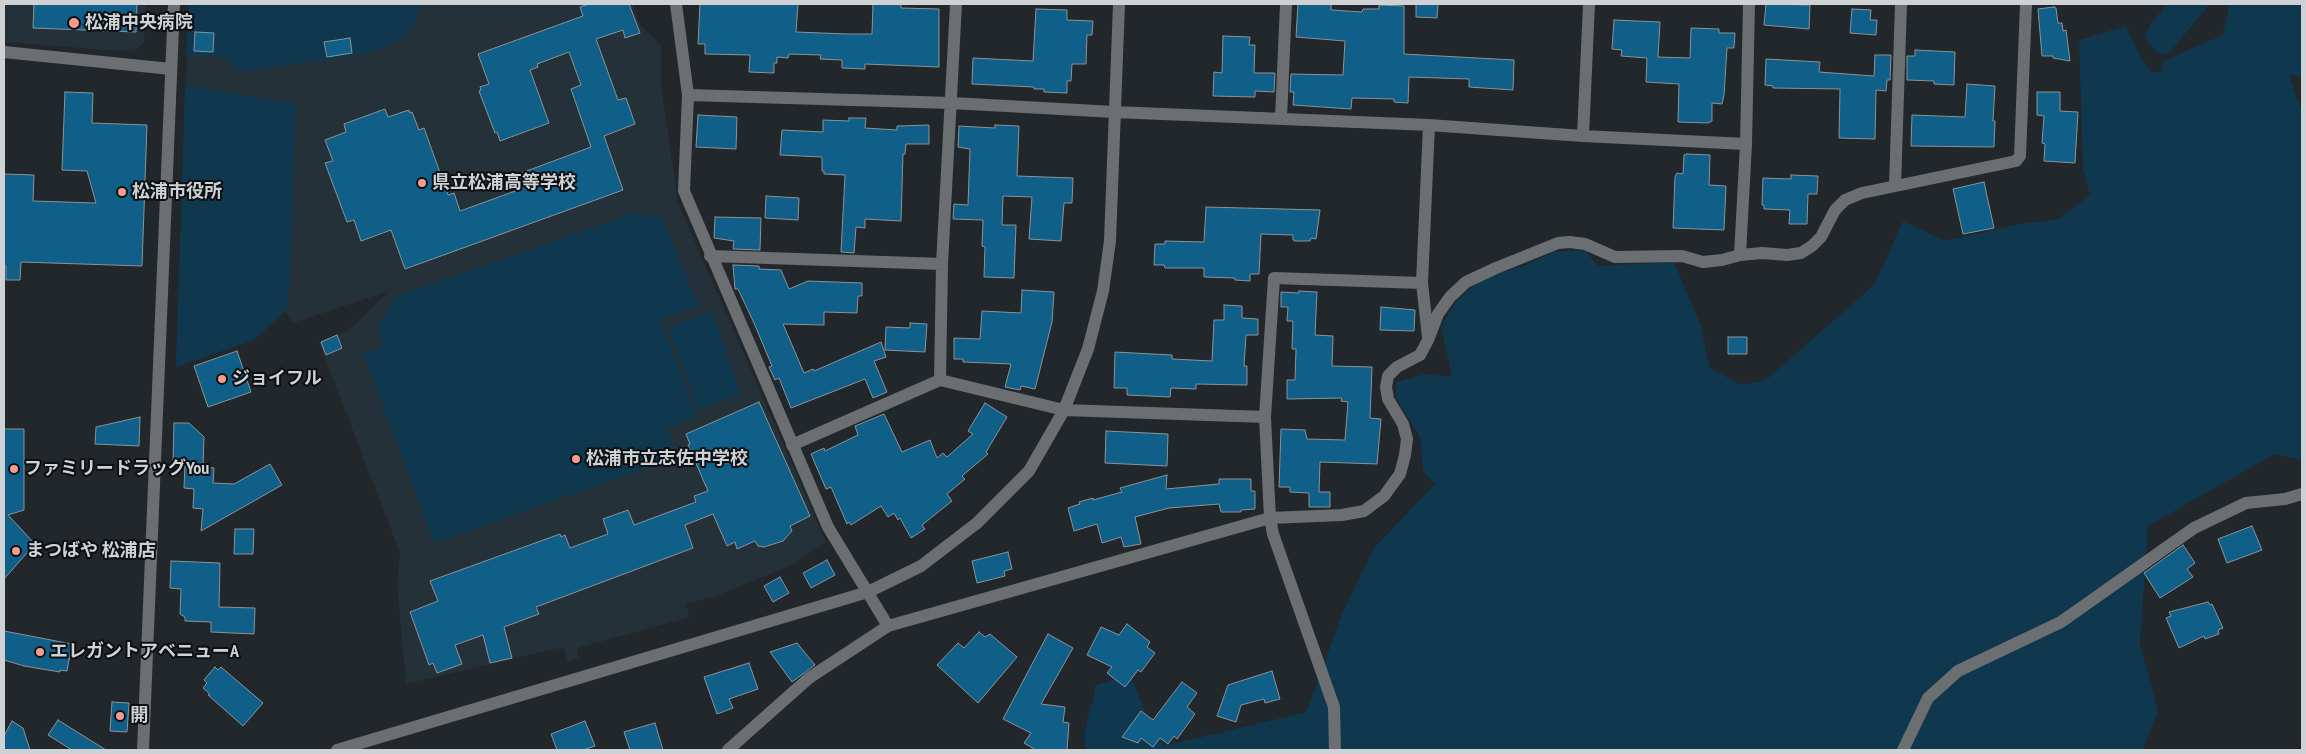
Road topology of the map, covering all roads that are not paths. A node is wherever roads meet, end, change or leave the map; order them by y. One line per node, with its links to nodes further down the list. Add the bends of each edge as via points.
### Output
1 (174, 4): 11 (street)
2 (676, 4): 12 (street)
3 (956, 4): 13 (street)
4 (1119, 4): 14 (street)
5 (1286, 4): 15 (street)
6 (1589, 4): 17 (street)
7 (1750, 4): 18 (street)
8 (1901, 4): 19 (street)
9 (2026, 4): 19 (street, via 2020,156 2009,164)
10 (4, 52): 11 (street)
11 (172, 69): 33 (street)
12 (688, 95): 13 (street); 21 (street, via 684,191)
13 (952, 103): 14 (street); 22 (street)
14 (1114, 112): 15 (street); 26 (street, via 1110,241 1104,291 1088,349)
15 (1281, 118): 16 (street)
16 (1429, 125): 17 (street); 23 (street)
17 (1583, 136): 18 (street)
18 (1746, 144): 20 (street)
19 (1895, 186): 20 (street, via 1846,200 1831,216 1821,237 1801,253)
20 (1740, 255): 24 (street, via 1703,262 1682,256 1615,257 1585,244 1558,243 1466,282 1438,314)
21 (710, 256): 22 (street); 28 (street)
22 (942, 264): 25 (street)
23 (1422, 283): 24 (street); 27 (street, via 1274,278)
24 (1428, 340): 30 (street, via 1420,355 1388,376 1388,399 1403,424 1407,439 1400,474 1384,496 1364,511)
25 (940, 380): 26 (street); 28 (street)
26 (1064, 410): 27 (street); 31 (street, via 1029,471 977,523 920,566)
27 (1265, 417): 30 (street)
28 (792, 445): 31 (street, via 828,527)
29 (2302, 494): 37 (street, via 2246,503 2194,528 2062,622 1958,671 1928,698)
30 (1270, 518): 32 (street); 36 (street, via 1334,707)
31 (868, 592): 32 (street); 34 (street)
32 (888, 626): 35 (street, via 809,678)
33 (143, 750)
34 (337, 750)
35 (728, 750)
36 (1335, 750)
37 (1903, 750)

